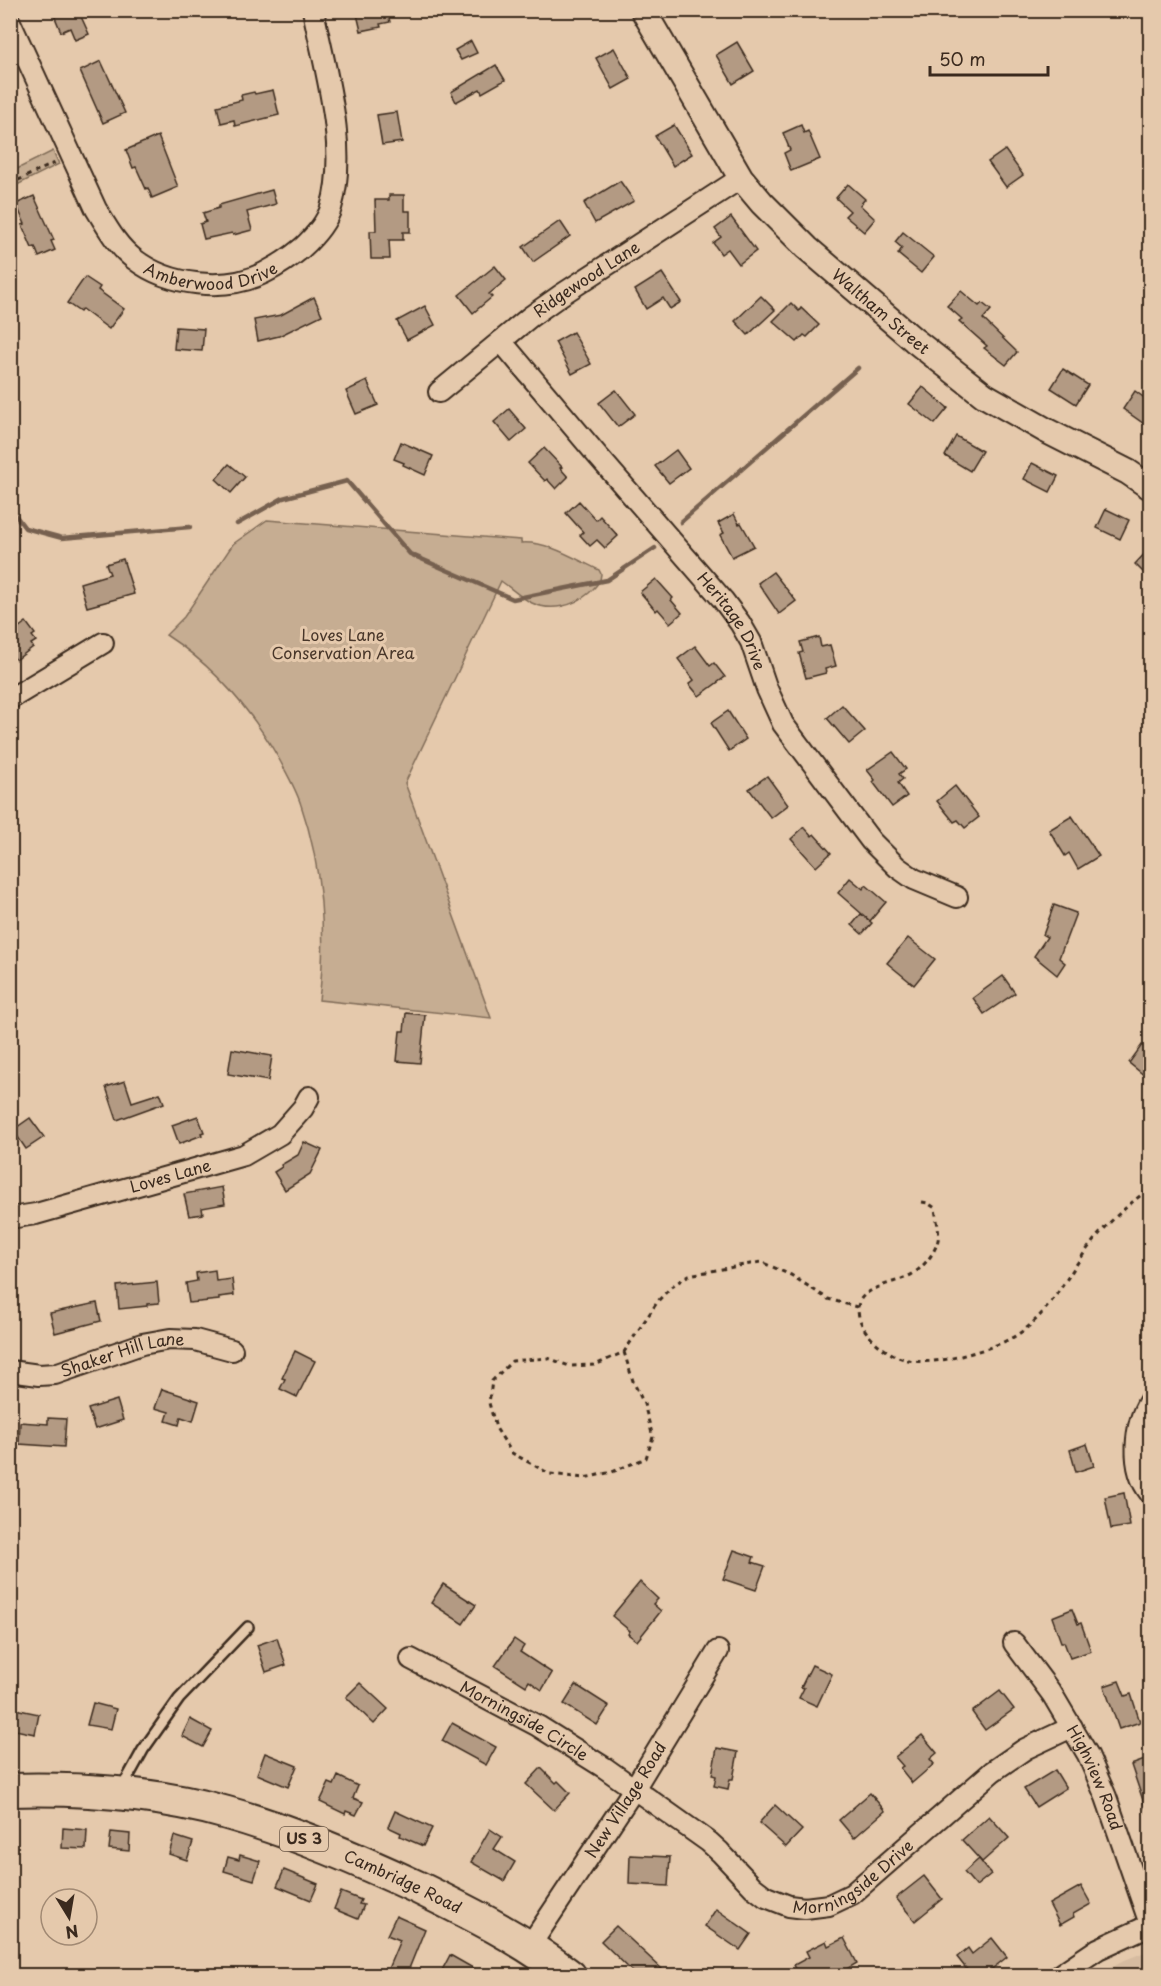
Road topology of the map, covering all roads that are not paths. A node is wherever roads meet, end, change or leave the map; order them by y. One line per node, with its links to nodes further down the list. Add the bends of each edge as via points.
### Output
1 (313, 10): 3 (street, Amberwood Drive, via 337,134 338,171 331,209 315,236 288,260 263,274 231,283 196,283 162,275 135,259 111,234)
2 (643, 10): 4 (street, Waltham Street)
3 (10, 22)
4 (741, 178): 5 (street, Ridgewood Lane, via 561,295); 7 (street, Waltham Street, via 807,248 966,381 1012,412 1105,459)
5 (501, 341): 6 (street, Ridgewood Lane); 10 (street, Heritage Drive, via 735,615 753,648 783,724 871,841 914,879)
6 (439, 392)
7 (1150, 487)
8 (103, 643): 9 (street)
9 (10, 699)
10 (957, 897)
11 (309, 1097): 12 (street, Loves Lane, via 280,1134 244,1155)
12 (10, 1218)
13 (232, 1350): 14 (street, Shaker Hill Lane, via 170,1338 55,1374)
14 (10, 1371)
15 (1150, 1400): 16 (street, via 1139,1425 1137,1450 1143,1482)
16 (1150, 1493)
17 (248, 1627): 24 (lane, via 179,1699)
18 (1014, 1643): 21 (street, Highview Road)
19 (718, 1651): 22 (street, New Village Road)
20 (411, 1659): 22 (street, Morningside Circle, via 538,1726)
21 (1072, 1727): 22 (street, Morningside Drive, via 1009,1759 858,1889 845,1899 821,1906 789,1906 766,1897 709,1842); 25 (street, Highview Road, via 1096,1772)
22 (634, 1789): 26 (street, New Village Road)
23 (10, 1790): 24 (highway, Cambridge Road / US 3)
24 (119, 1793): 26 (highway, Cambridge Road / US 3, via 225,1812 282,1830 395,1877)
25 (1150, 1925): 28 (street, via 1098,1949)
26 (529, 1947): 27 (highway, Cambridge Road / US 3)
27 (570, 1976)
28 (1058, 1976)

